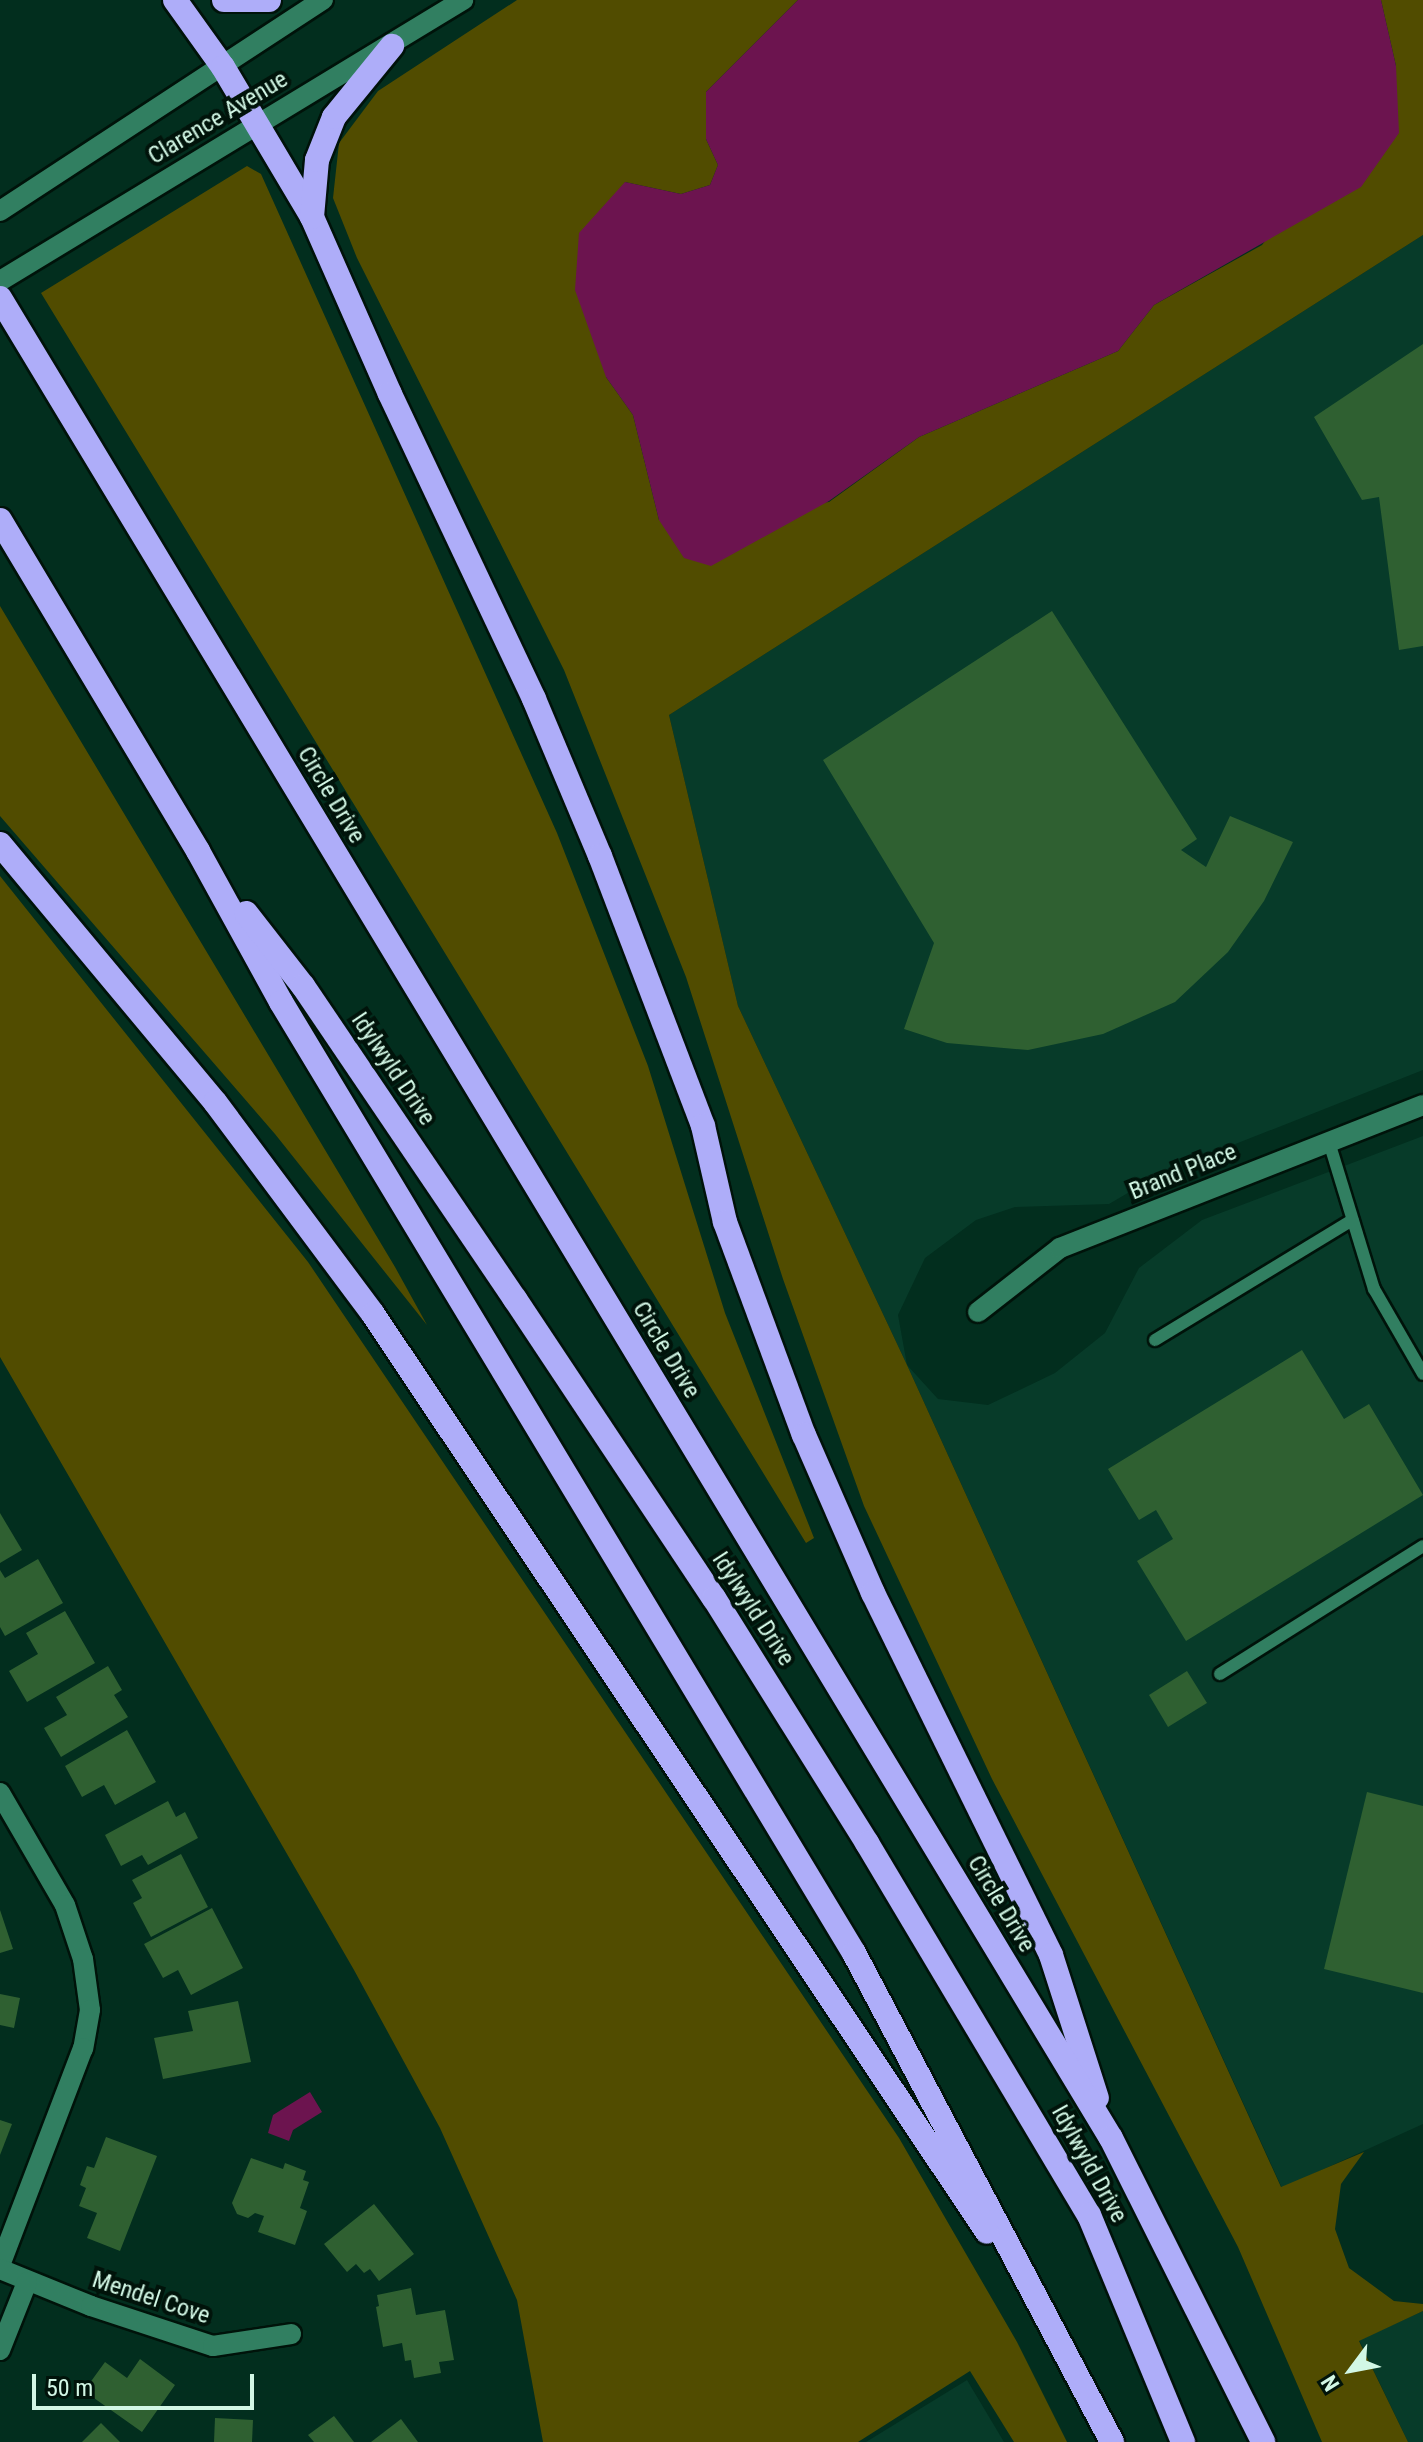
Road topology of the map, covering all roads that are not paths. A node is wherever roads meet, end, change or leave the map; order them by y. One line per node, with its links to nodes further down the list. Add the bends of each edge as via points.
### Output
1 (175, 0): 7 (highway)
2 (224, 0): 3 (highway)
3 (269, 0)
4 (323, 0): 7 (street, Clarence Avenue)
5 (463, 0): 6 (street, Clarence Avenue)
6 (392, 46): 8 (street, Clarence Avenue); 10 (highway, via 334,117 317,160)
7 (223, 67): 8 (highway); 9 (street, Clarence Avenue)
8 (255, 124): 10 (highway); 11 (street, Clarence Avenue)
9 (0, 211)
10 (312, 217): 25 (highway, via 534,699 600,856 703,1126 725,1222 804,1435 873,1593 1051,1955)
11 (0, 281)
12 (0, 298): 25 (highway, Circle Drive)
13 (0, 520): 15 (highway)
14 (0, 844): 28 (highway, via 215,1102 373,1314 949,2178)
15 (198, 851): 28 (highway, via 281,1002 854,1953); 32 (highway, Idylwyld Drive, via 303,986 524,1312 714,1598 867,1843 1089,2215)
16 (1423, 1105): 17 (street, Brand Place)
17 (1329, 1142): 18 (lane); 19 (street, Brand Place, via 1060,1248)
18 (1352, 1220): 20 (lane); 21 (lane, via 1374,1289)
19 (978, 1312)
20 (1155, 1340)
21 (1423, 1374)
22 (1423, 1546): 23 (lane)
23 (1220, 1674)
24 (0, 1793): 26 (street, via 65,1905 83,1959 90,2010 83,2048)
25 (1111, 2138): 33 (highway, Circle Drive)
26 (0, 2267): 27 (street, Mendel Cove)
27 (27, 2282): 29 (street, Mendel Cove, via 213,2346); 30 (street)
28 (1044, 2312): 31 (highway)
29 (291, 2334)
30 (0, 2350)
31 (1112, 2442)
32 (1183, 2442)
33 (1263, 2442)

